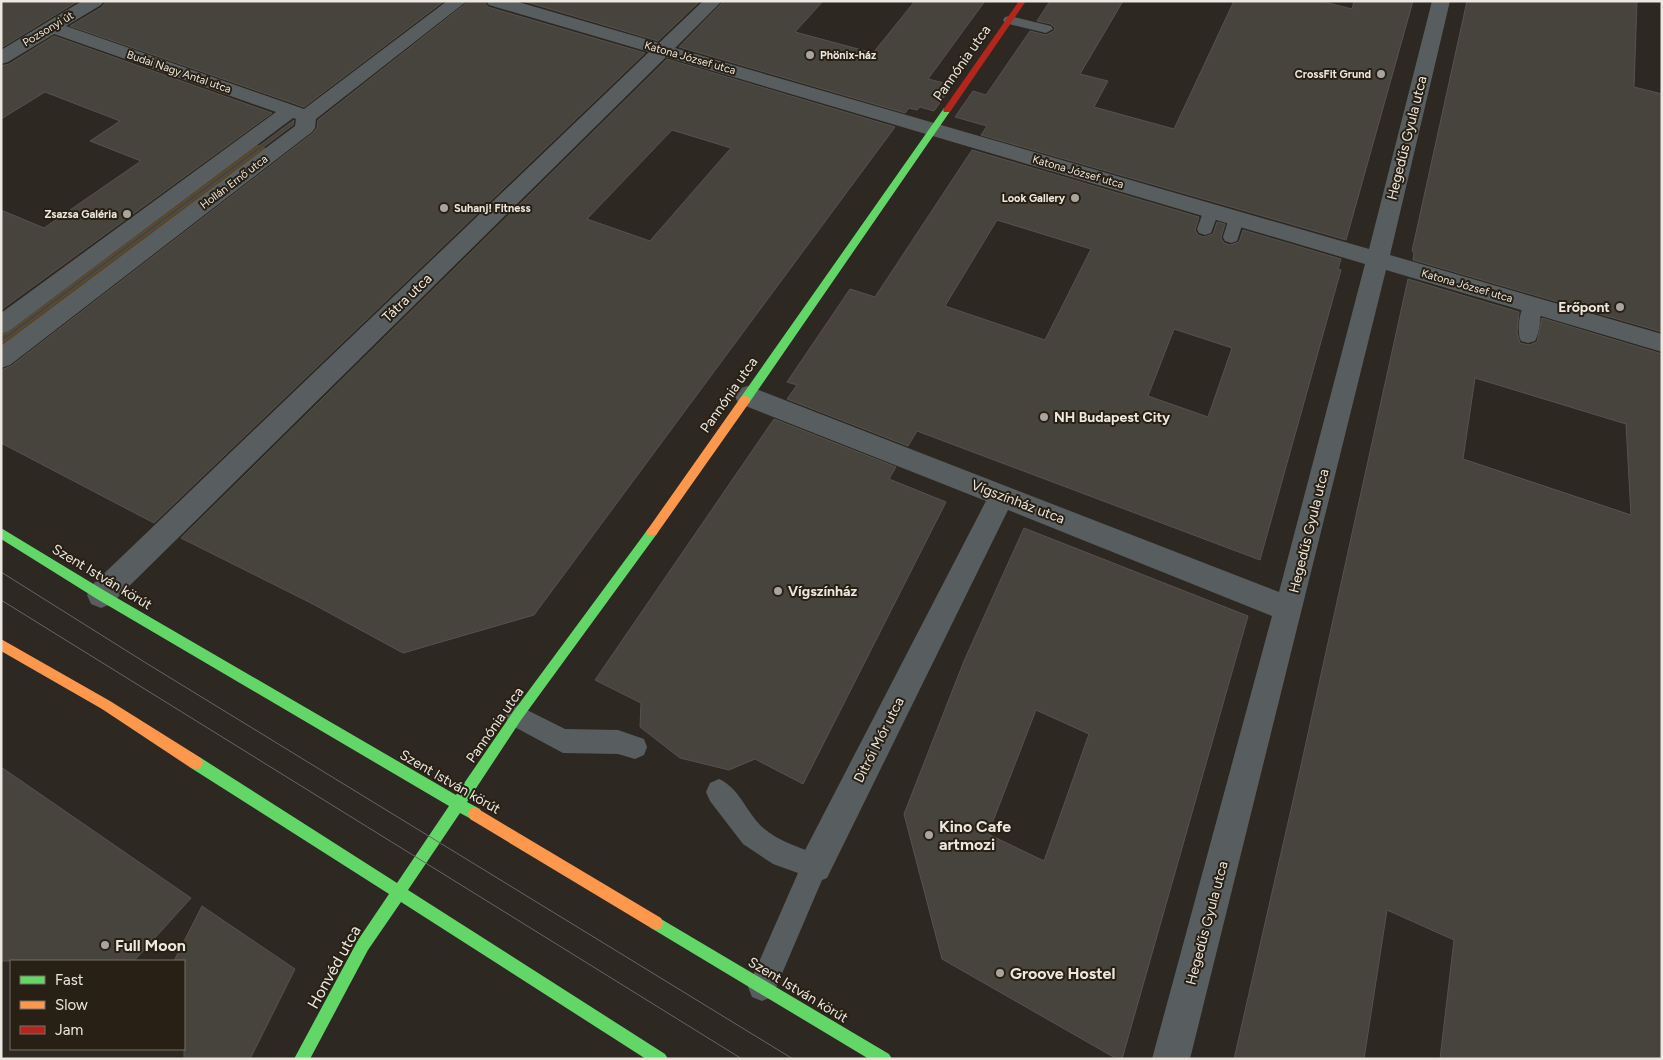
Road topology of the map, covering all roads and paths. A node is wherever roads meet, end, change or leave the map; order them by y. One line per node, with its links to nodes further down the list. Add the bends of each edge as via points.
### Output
1 (95, 1): 8 (street, Pozsonyi út)
2 (458, 1): 12 (street, Hollán Ernő utca)
3 (495, 1): 10 (street, Katona József utca)
4 (713, 1): 10 (street, Tátra utca)
5 (1023, 1): 7 (main road, Pannónia utca)
6 (1441, 1): 14 (street, Hegedűs Gyula utca)
7 (1010, 20): 9 (lane); 13 (main road, Pannónia utca)
8 (52, 27): 11 (street, Pozsonyi út); 12 (street, Budai Nagy Antal utca)
9 (1046, 29)
10 (662, 50): 13 (street, Katona József utca); 23 (street, Tátra utca)
11 (1, 58)
12 (298, 114): 16 (street, Hollán Ernő utca); 19 (street, Hollán Ernő utca, via 305,128)
13 (933, 130): 14 (street, Katona József utca, via 1234,228); 20 (main road, Pannónia utca)
14 (1377, 260): 15 (street, Katona József utca); 24 (street, Hegedűs Gyula utca)
15 (1532, 305): 17 (lane); 18 (street, Katona József utca)
16 (1, 325)
17 (1528, 336)
18 (1662, 343)
19 (1, 359)
20 (747, 396): 21 (street, Vígszínház utca); 26 (main road, Pannónia utca)
21 (1002, 496): 24 (street, Vígszínház utca); 30 (street, Ditrói Mór utca)
22 (1, 532): 23 (main road, Szent István körút)
23 (101, 595): 29 (main road, Szent István körút)
24 (1289, 609): 36 (street, Hegedűs Gyula utca)
25 (1, 644): 31 (main road, via 106,705)
26 (518, 716): 27 (lane, via 563,741 618,742); 29 (main road, Pannónia utca)
27 (635, 747)
28 (719, 792): 30 (lane, via 752,835 782,855)
29 (458, 804): 31 (main road, Pannónia utca); 32 (main road, Szent István körút)
30 (815, 866): 32 (lane, Ditrói Mór utca)
31 (399, 893): 33 (main road, Honvéd utca, via 363,945); 34 (main road)
32 (762, 987): 35 (main road, Szent István körút)
33 (302, 1059)
34 (660, 1059)
35 (884, 1059)
36 (1171, 1059)

